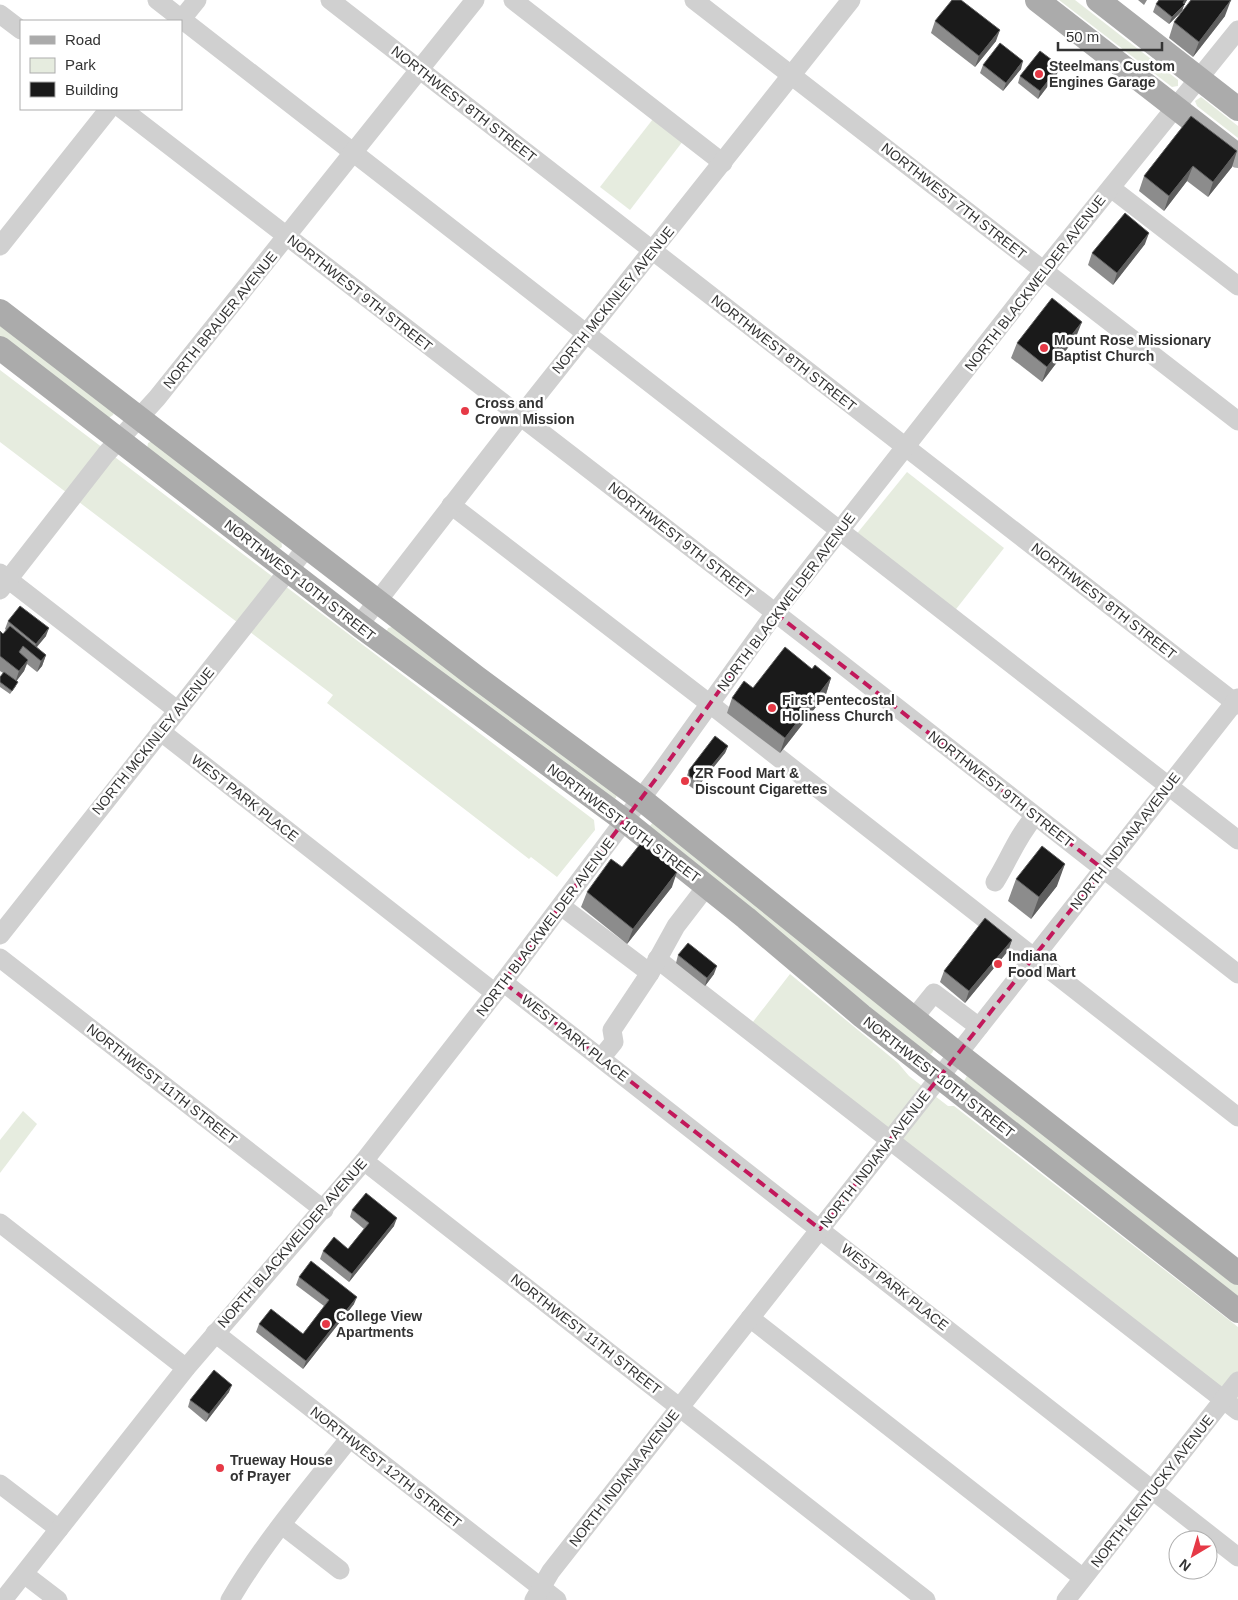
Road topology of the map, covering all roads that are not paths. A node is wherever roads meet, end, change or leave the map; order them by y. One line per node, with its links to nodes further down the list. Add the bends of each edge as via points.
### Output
1 (157, 0): 11 (street)
2 (197, 0): 11 (street)
3 (330, 0): 15 (street, NORTHWEST 8TH STREET)
4 (475, 0): 15 (street, NORTH BRAUER AVENUE)
5 (513, 0): 24 (street)
6 (694, 0): 16 (street, NORTHWEST 7TH STREET)
7 (851, 0): 16 (street, NORTH MCKINLEY AVENUE)
8 (1037, 0): 18 (main road)
9 (1098, 0): 17 (main road)
10 (0, 14): 13 (street)
11 (181, 20)
12 (182, 21): 22 (street)
13 (20, 29)
14 (1238, 30): 17 (street, NORTH BLACKWELDER AVENUE)
15 (421, 70): 22 (street, NORTH BRAUER AVENUE); 28 (street, NORTHWEST 8TH STREET)
16 (792, 76): 24 (street, NORTH MCKINLEY AVENUE); 29 (street, NORTHWEST 7TH STREET)
17 (1199, 79): 18 (street, NORTH BLACKWELDER AVENUE); 19 (main road)
18 (1176, 107): 23 (main road); 25 (street, NORTH BLACKWELDER AVENUE)
19 (1238, 108)
20 (109, 110): 27 (street)
21 (123, 110): 26 (street, NORTHWEST 9TH STREET)
22 (353, 154): 26 (street, NORTH BRAUER AVENUE); 32 (street)
23 (1238, 156)
24 (723, 163): 28 (street, NORTH MCKINLEY AVENUE)
25 (1111, 188): 29 (street, NORTH BLACKWELDER AVENUE); 30 (street)
26 (287, 237): 34 (street, NORTHWEST 9TH STREET); 35 (street, NORTH BRAUER AVENUE)
27 (0, 246)
28 (653, 250): 32 (street, NORTH MCKINLEY AVENUE); 38 (street, NORTHWEST 8TH STREET)
29 (1044, 270): 36 (street, NORTHWEST 7TH STREET); 38 (street, NORTH BLACKWELDER AVENUE)
30 (1238, 286)
31 (0, 311): 35 (main road, NORTHWEST 10TH STREET)
32 (587, 333): 34 (street, NORTH MCKINLEY AVENUE); 40 (street)
33 (0, 348): 37 (main road, NORTHWEST 10TH STREET)
34 (520, 417): 39 (street, NORTH MCKINLEY AVENUE); 45 (street, NORTHWEST 9TH STREET)
35 (139, 418): 37 (street, NORTH BRAUER AVENUE); 41 (main road, NORTHWEST 10TH STREET)
36 (1238, 421)
37 (119, 440): 42 (main road, NORTHWEST 10TH STREET); 43 (street, NORTH BRAUER AVENUE)
38 (905, 448): 40 (street, NORTH BLACKWELDER AVENUE); 47 (street, NORTHWEST 8TH STREET)
39 (451, 505): 44 (street, NORTH MCKINLEY AVENUE); 48 (street)
40 (839, 530): 45 (street, NORTH BLACKWELDER AVENUE); 51 (street)
41 (307, 547): 42 (street, NORTH MCKINLEY AVENUE); 44 (main road, NORTHWEST 10TH STREET)
42 (289, 571): 46 (main road, NORTHWEST 10TH STREET); 49 (street, NORTH MCKINLEY AVENUE)
43 (3, 581): 49 (street)
44 (376, 601): 46 (street, NORTH MCKINLEY AVENUE); 52 (main road, NORTHWEST 10TH STREET)
45 (775, 613): 48 (street, NORTH BLACKWELDER AVENUE); 53 (street, NORTHWEST 9TH STREET)
46 (359, 625): 54 (main road, NORTHWEST 10TH STREET)
47 (1237, 702): 51 (street, NORTH INDIANA AVENUE)
48 (710, 704): 52 (street, NORTH BLACKWELDER AVENUE); 62 (street)
49 (177, 710): 50 (street, NORTH MCKINLEY AVENUE)
50 (160, 732): 60 (street, NORTH MCKINLEY AVENUE); 65 (street, WEST PARK PLACE)
51 (1169, 786): 55 (street); 56 (street, NORTH INDIANA AVENUE)
52 (642, 799): 54 (street, NORTH BLACKWELDER AVENUE); 66 (main road, NORTHWEST 10TH STREET)
53 (1035, 816): 56 (street, NORTHWEST 9TH STREET); 57 (street, via 1020,834)
54 (625, 821): 58 (main road, NORTHWEST 10TH STREET); 59 (street, NORTH BLACKWELDER AVENUE)
55 (1238, 840)
56 (1103, 869): 62 (street, NORTH INDIANA AVENUE); 64 (street, NORTHWEST 9TH STREET)
57 (994, 882)
58 (706, 886): 63 (street, via 676,926); 70 (main road, NORTHWEST 10TH STREET)
59 (561, 906): 63 (street); 65 (street, NORTH BLACKWELDER AVENUE)
60 (0, 934)
61 (0, 958): 74 (street, NORTHWEST 11TH STREET)
62 (1033, 958): 67 (street, NORTH INDIANA AVENUE); 71 (street)
63 (653, 966): 69 (street, via 612,1030 614,1042); 72 (street)
64 (1238, 974)
65 (499, 988): 69 (street, WEST PARK PLACE); 73 (street, NORTH BLACKWELDER AVENUE)
66 (913, 1019): 67 (street, via 934,992); 68 (main road, NORTHWEST 10TH STREET)
67 (979, 1027): 68 (street, NORTH INDIANA AVENUE)
68 (958, 1054): 70 (street, NORTH INDIANA AVENUE); 77 (main road, NORTHWEST 10TH STREET)
69 (601, 1058): 76 (street, WEST PARK PLACE)
70 (939, 1077): 72 (street, NORTH INDIANA AVENUE); 78 (main road, NORTHWEST 10TH STREET)
71 (1238, 1118)
72 (891, 1139): 76 (street, NORTH INDIANA AVENUE); 83 (street)
73 (364, 1161): 74 (street, NORTH BLACKWELDER AVENUE); 84 (street, NORTHWEST 11TH STREET)
74 (324, 1210): 80 (street, NORTH BLACKWELDER AVENUE)
75 (0, 1223): 81 (street)
76 (820, 1229): 79 (street, NORTH INDIANA AVENUE); 87 (street, WEST PARK PLACE)
77 (1238, 1273)
78 (1238, 1311)
79 (750, 1318): 84 (street, NORTH INDIANA AVENUE); 93 (street)
80 (215, 1333): 81 (street, NORTH BLACKWELDER AVENUE); 85 (street, NORTHWEST 12TH STREET)
81 (186, 1368): 89 (street, NORTH BLACKWELDER AVENUE)
82 (1238, 1382): 83 (street, NORTH KENTUCKY AVENUE)
83 (1231, 1405): 87 (street, NORTH KENTUCKY AVENUE)
84 (679, 1407): 94 (street, NORTH INDIANA AVENUE, via 551,1571); 99 (street, NORTHWEST 11TH STREET)
85 (350, 1439): 88 (street); 94 (street, NORTHWEST 12TH STREET)
86 (0, 1484): 89 (street)
87 (1152, 1490): 90 (street, WEST PARK PLACE); 93 (street, NORTH KENTUCKY AVENUE)
88 (282, 1525): 91 (street); 97 (street)
89 (59, 1529): 92 (street, NORTH BLACKWELDER AVENUE)
90 (1238, 1557)
91 (340, 1570)
92 (24, 1574): 95 (street, NORTH BLACKWELDER AVENUE); 96 (street)
93 (1083, 1578): 100 (street, NORTH KENTUCKY AVENUE)
94 (537, 1594): 98 (street, NORTHWEST 12TH STREET)
95 (3, 1600)
96 (58, 1600)
97 (230, 1600)
98 (557, 1600)
99 (926, 1600)
100 (1066, 1600)

